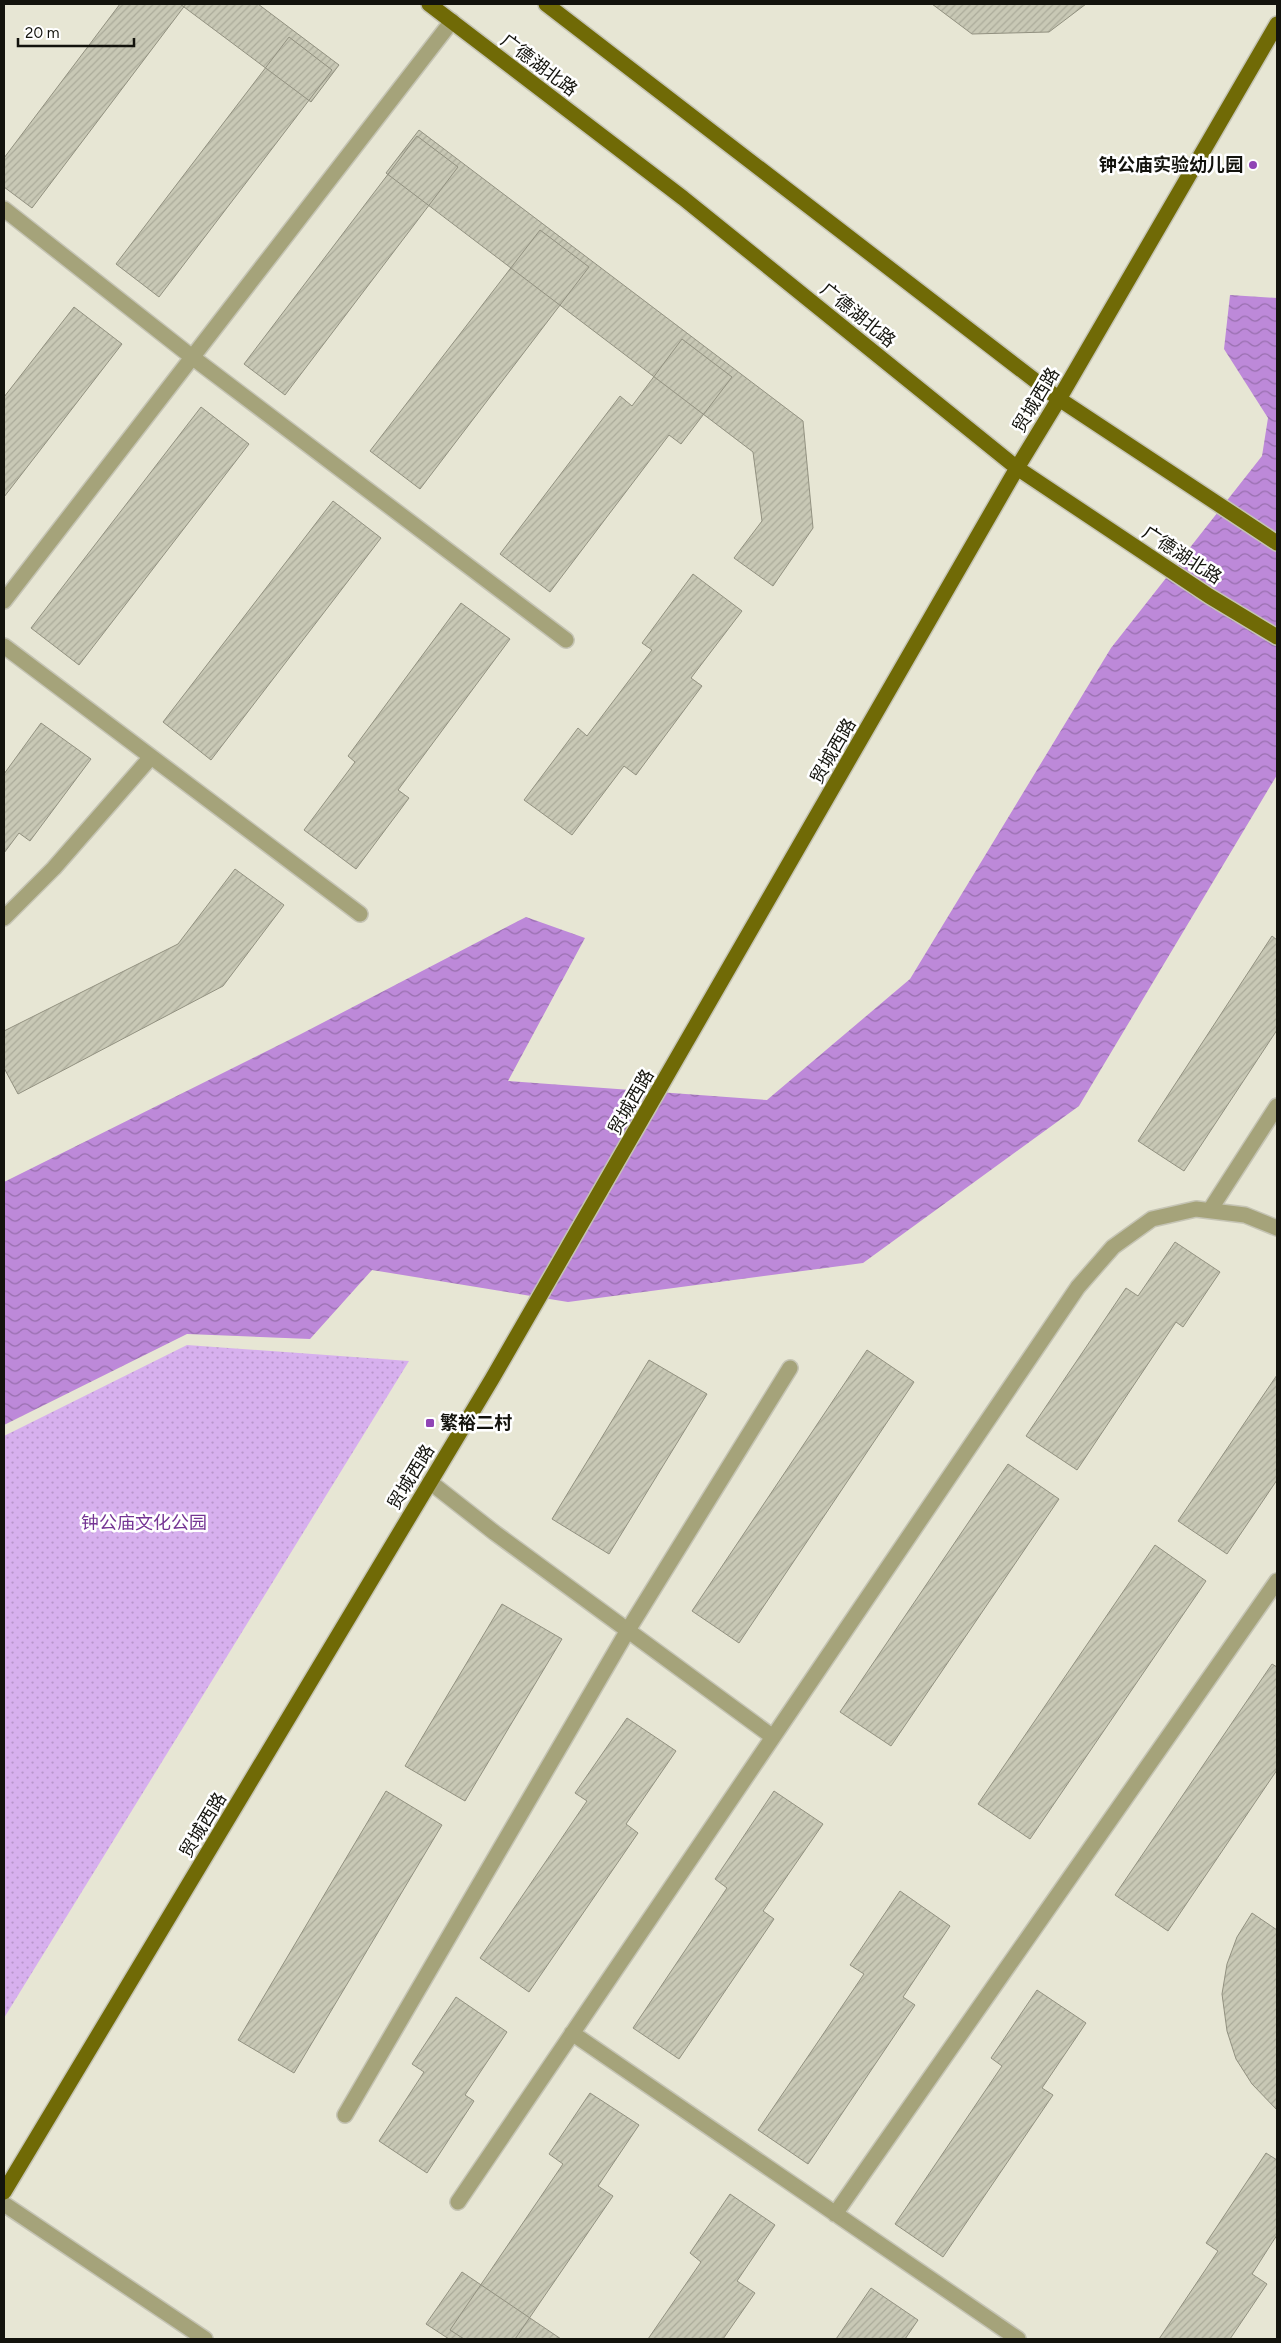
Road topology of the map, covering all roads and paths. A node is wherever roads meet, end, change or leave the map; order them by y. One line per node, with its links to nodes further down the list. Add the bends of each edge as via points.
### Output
1 (428, 4): 3 (main road, 广德湖北路)
2 (546, 4): 7 (main road)
3 (452, 21): 6 (street); 8 (main road, 广德湖北路, via 683,198)
4 (1277, 24): 7 (main road, 贸城西路)
5 (4, 209): 6 (street)
6 (192, 357): 10 (street); 12 (street)
7 (1059, 399): 8 (main road, 贸城西路); 9 (main road)
8 (1016, 468): 11 (main road, 广德湖北路); 21 (main road, 贸城西路, via 698,1024)
9 (1277, 543)
10 (4, 601)
11 (1277, 637)
12 (566, 640)
13 (4, 646): 14 (street)
14 (151, 757): 15 (street); 16 (street, via 54,868)
15 (360, 914)
16 (4, 918)
17 (1277, 1106): 18 (street)
18 (1210, 1210): 19 (street, via 1245,1215); 24 (street, via 1196,1209 1152,1219 1113,1247 1078,1287)
19 (1277, 1228)
20 (790, 1368): 23 (street)
21 (430, 1482): 23 (street); 27 (main road, 贸城西路)
22 (1277, 1581): 30 (street)
23 (628, 1630): 24 (street); 26 (street)
24 (773, 1737): 25 (street)
25 (572, 2033): 28 (street); 30 (street)
26 (345, 2115)
27 (4, 2192)
28 (458, 2202)
29 (4, 2204): 31 (street)
30 (835, 2214): 32 (street)
31 (205, 2339)
32 (1018, 2339)

